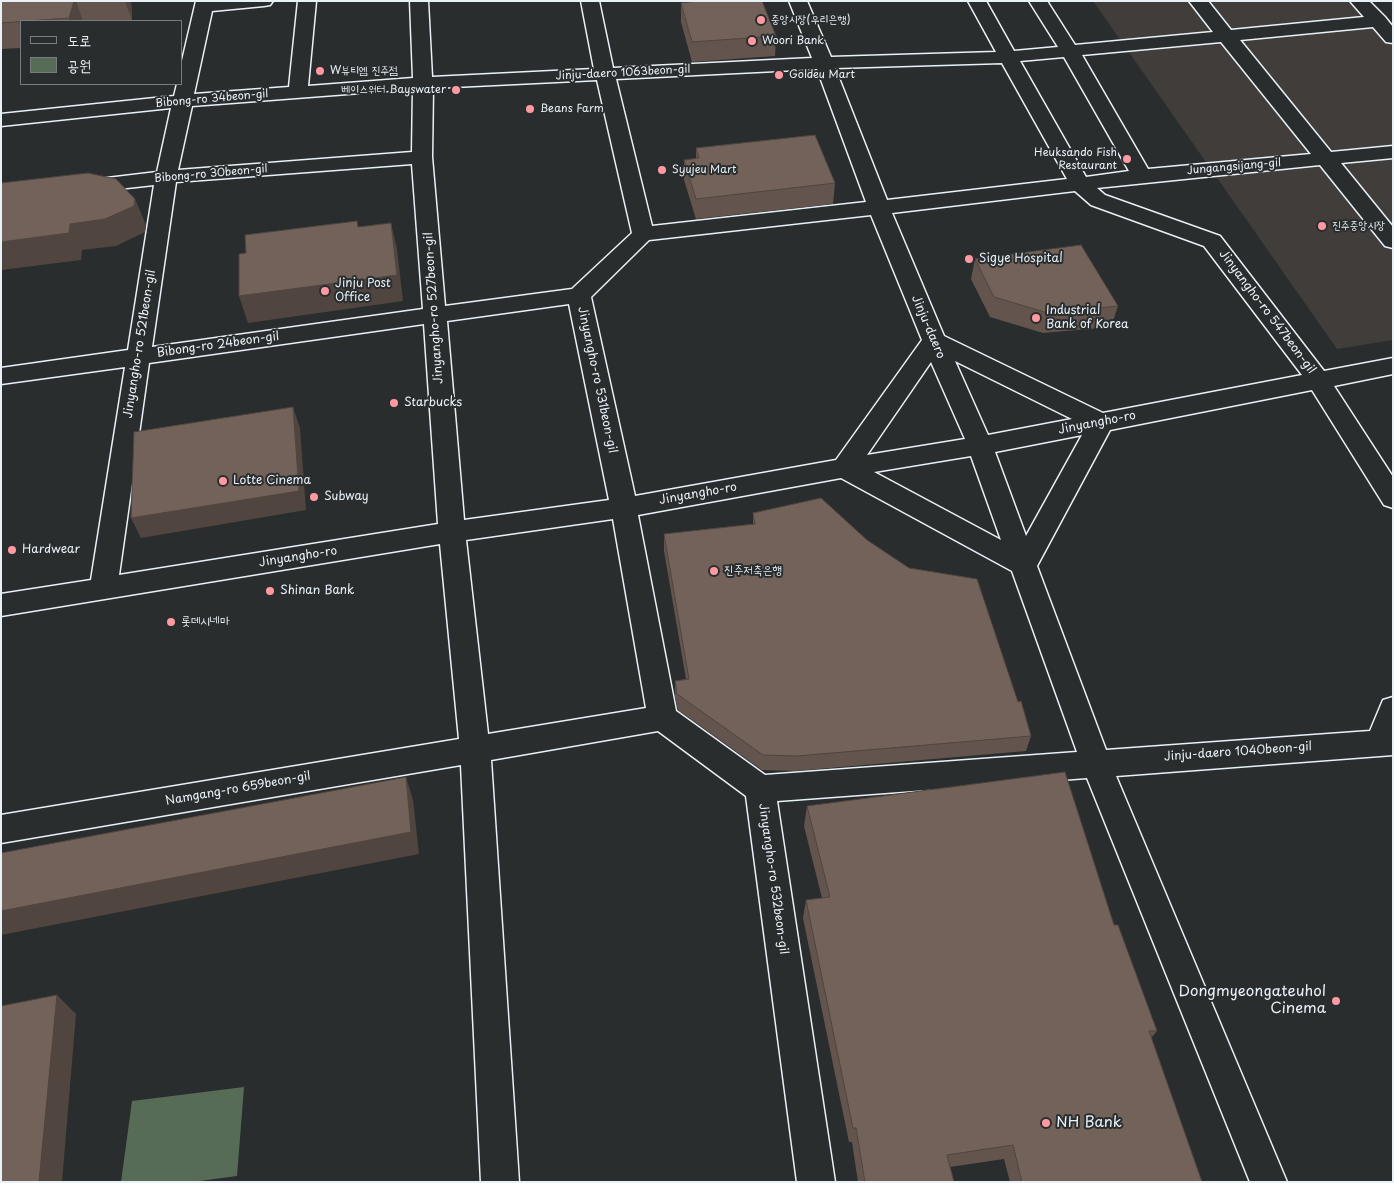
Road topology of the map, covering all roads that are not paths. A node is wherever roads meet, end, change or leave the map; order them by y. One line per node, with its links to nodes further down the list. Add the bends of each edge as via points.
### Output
1 (264, 1): 10 (street)
2 (307, 1): 19 (street)
3 (419, 1): 18 (street, Jinyangho-ro 527beon-gil)
4 (590, 1): 17 (street)
5 (798, 1): 16 (street, Jinju-daero)
6 (978, 1): 15 (street, Jinyangho-ro 547beon-gil)
7 (1038, 1): 14 (street)
8 (1198, 1): 12 (street)
9 (1359, 1): 11 (street)
10 (205, 4): 20 (street, Jinyangho-ro 521beon-gil)
11 (1379, 22): 12 (street); 13 (street)
12 (1224, 35): 14 (street); 24 (street)
13 (1393, 38)
14 (1069, 50): 15 (street); 25 (street)
15 (1008, 58): 16 (street); 27 (street, Jinyangho-ro 547beon-gil)
16 (824, 63): 17 (street, Jinju-daero 1063beon-gil); 29 (street, Jinju-daero)
17 (605, 74): 18 (street, Jinju-daero 1063beon-gil); 30 (street)
18 (423, 83): 19 (street, Bibong-ro 34beon-gil); 23 (street, Jinyangho-ro 527beon-gil)
19 (298, 92): 20 (street, Bibong-ro 34beon-gil)
20 (182, 101): 21 (street, Bibong-ro 34beon-gil); 26 (street, Jinyangho-ro 521beon-gil)
21 (1, 120)
22 (1393, 152): 24 (street, Jungangsijang-gil)
23 (422, 157): 26 (street, Bibong-ro 30beon-gil); 33 (street, Jinyangho-ro 527beon-gil)
24 (1325, 158): 25 (street, Jungangsijang-gil); 31 (street)
25 (1142, 176): 27 (street)
26 (166, 177): 28 (street, Bibong-ro 30beon-gil); 35 (street, Jinyangho-ro 521beon-gil)
27 (1080, 184): 29 (street); 38 (street, Jinyangho-ro 547beon-gil, via 1098,200 1212,241)
28 (60, 190)
29 (879, 208): 30 (street); 34 (street, Jinju-daero)
30 (643, 234): 32 (street, Jinyangho-ro 531beon-gil)
31 (1393, 241)
32 (579, 295): 33 (street, Bibong-ro 24beon-gil); 43 (street, Jinyangho-ro 531beon-gil)
33 (434, 314): 35 (street, Bibong-ro 24beon-gil); 44 (street, Jinyangho-ro 527beon-gil)
34 (934, 342): 39 (street); 40 (street, Jinju-daero); 41 (street)
35 (138, 356): 37 (street, Bibong-ro 24beon-gil); 46 (street, Jinyangho-ro 521beon-gil)
36 (1393, 366): 38 (street, Jinyangho-ro)
37 (1, 376)
38 (1318, 380): 39 (street, Jinyangho-ro); 42 (street, Jinyangho-ro 547beon-gil)
39 (1101, 423): 40 (street, Jinyangho-ro); 45 (street)
40 (980, 446): 41 (street, Jinyangho-ro); 45 (street, Jinju-daero)
41 (844, 468): 43 (street, Jinyangho-ro); 45 (street)
42 (1393, 498)
43 (624, 508): 44 (street, Jinyangho-ro); 49 (street)
44 (452, 532): 46 (street, Jinyangho-ro); 50 (street)
45 (1024, 565): 52 (street, Jinju-daero)
46 (103, 589): 47 (street, Jinyangho-ro)
47 (1, 605)
48 (1393, 709): 51 (street)
49 (662, 718): 50 (street, Namgang-ro 659beon-gil); 53 (street, Jinyangho-ro 532beon-gil)
50 (475, 749): 54 (street, Namgang-ro 659beon-gil); 55 (street)
51 (1389, 749): 52 (street, Jinju-daero 1040beon-gil)
52 (1096, 763): 53 (street, Jinju-daero 1040beon-gil); 57 (street, Jinju-daero)
53 (760, 789): 56 (street, Jinyangho-ro 532beon-gil)
54 (1, 829)
55 (500, 1182)
56 (816, 1182)
57 (1268, 1182)

